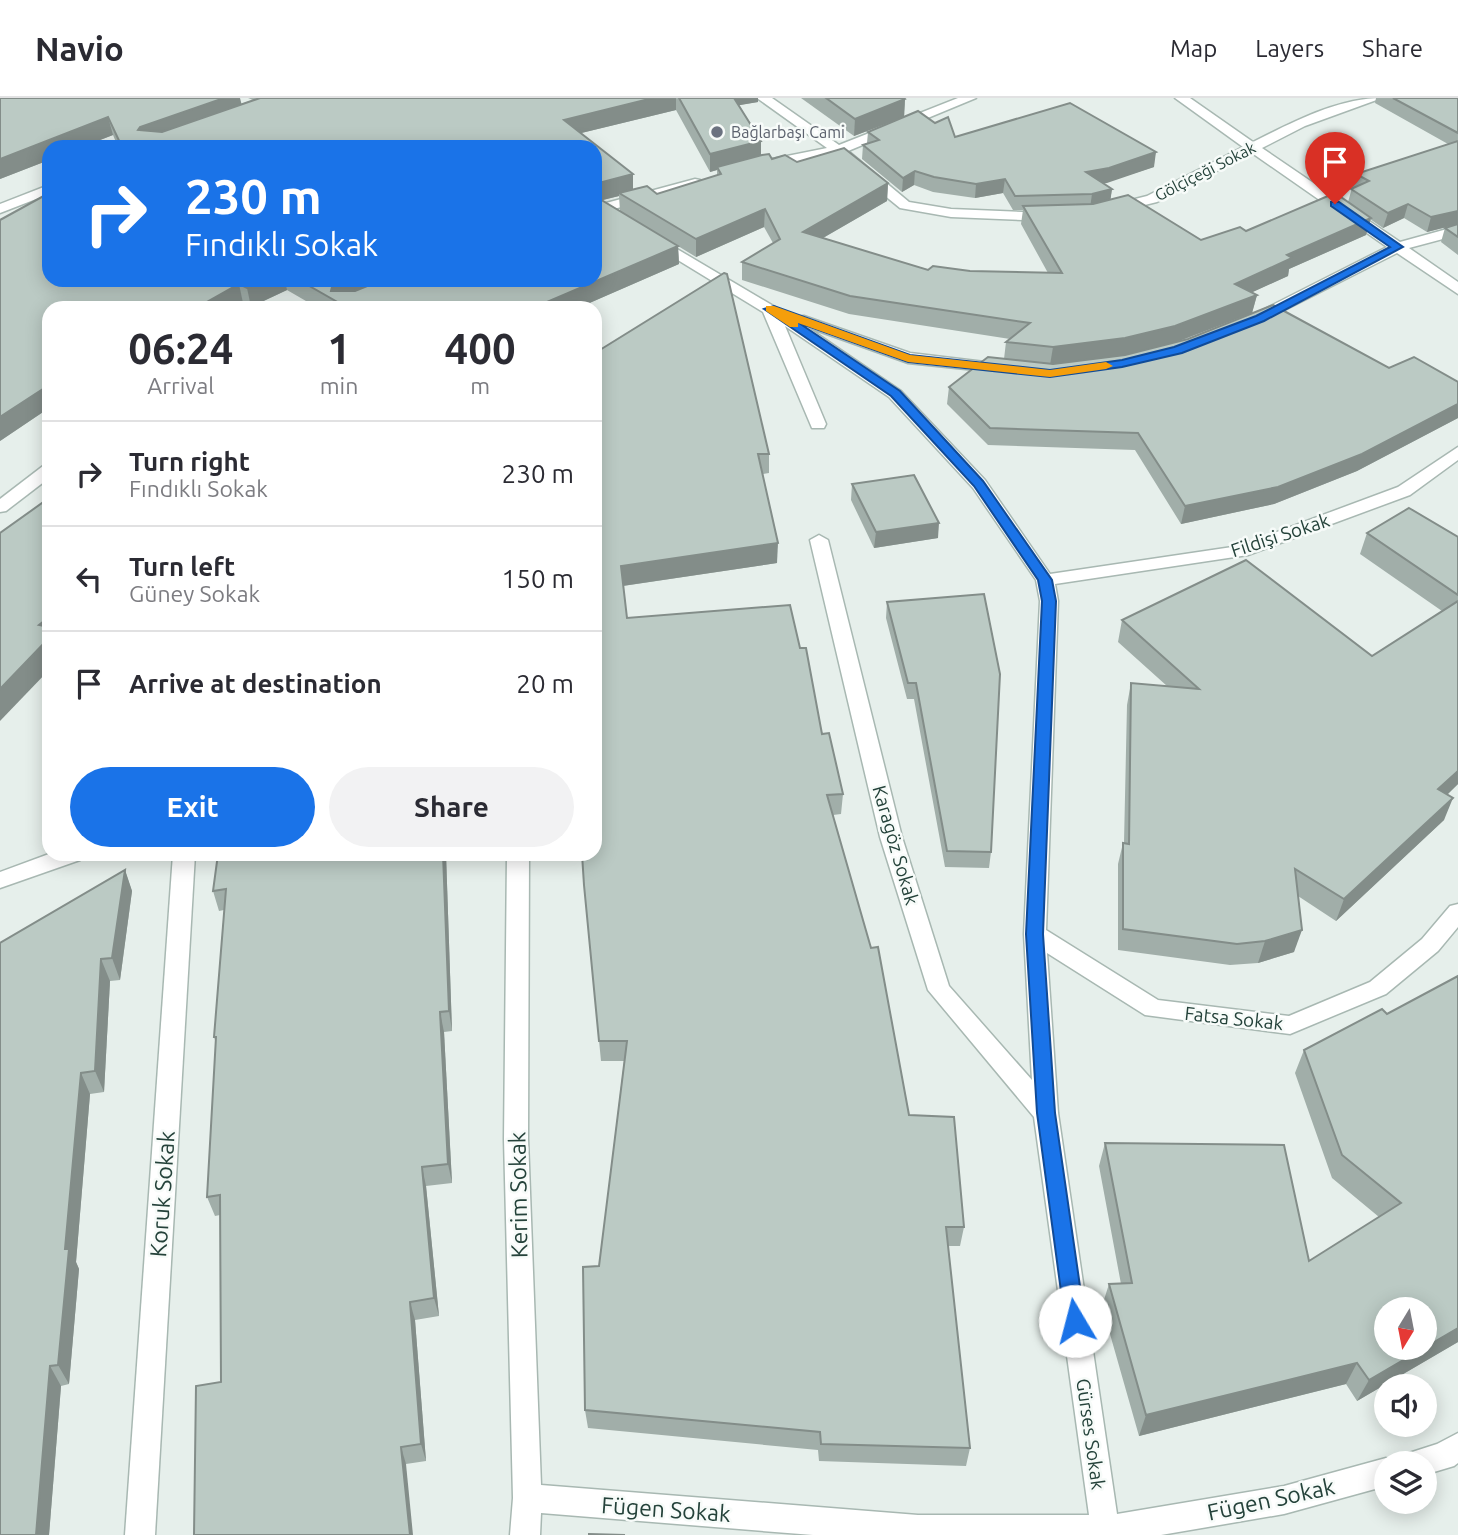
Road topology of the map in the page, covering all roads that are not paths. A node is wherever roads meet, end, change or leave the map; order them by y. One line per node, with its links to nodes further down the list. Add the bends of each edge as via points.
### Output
1 (763, 98): 6 (street)
2 (970, 98): 6 (street)
3 (1181, 98): 5 (street)
4 (1376, 98): 5 (street, Gölçiçeği Sokak, via 1300,123)
5 (1251, 146): 13 (street, Gölçiçeği Sokak, via 1152,199); 16 (street)
6 (838, 150): 7 (street); 14 (street, via 905,205 951,213)
7 (759, 166)
8 (706, 180): 10 (street)
9 (42, 192): 11 (street)
10 (602, 208)
11 (0, 209)
12 (602, 211): 18 (street, Gürses Sokak)
13 (1102, 212)
14 (1065, 216)
15 (1458, 230): 16 (street)
16 (1398, 247): 17 (street); 19 (street)
17 (1458, 289)
18 (770, 309): 20 (street, via 908,358); 21 (street); 26 (street, Gürses Sokak, via 895,394 979,484)
19 (1236, 327)
20 (1024, 371)
21 (818, 424)
22 (1458, 452): 26 (street, Fildişi Sokak, via 1404,491 1242,551)
23 (42, 475): 24 (street)
24 (0, 507)
25 (819, 540): 33 (street, Karagöz Sokak, via 891,837 939,990)
26 (1045, 580): 32 (street, Gürses Sokak, via 1049,601)
27 (53, 861): 30 (street)
28 (184, 861): 37 (street, Koruk Sokak)
29 (518, 861): 35 (street, Kerim Sokak, via 516,1139)
30 (0, 880)
31 (1458, 912): 32 (street, Fatsa Sokak, via 1430,946 1378,988 1290,1025 1153,1009)
32 (1035, 934): 33 (street, Gürses Sokak)
33 (1046, 1113): 36 (street, Gürses Sokak)
34 (1374, 1475): 36 (street, Fügen Sokak, via 1284,1500)
35 (527, 1499): 36 (street, Fügen Sokak, via 918,1529); 38 (street, Kerim Sokak)
36 (1105, 1532)
37 (140, 1535)
38 (525, 1535)

